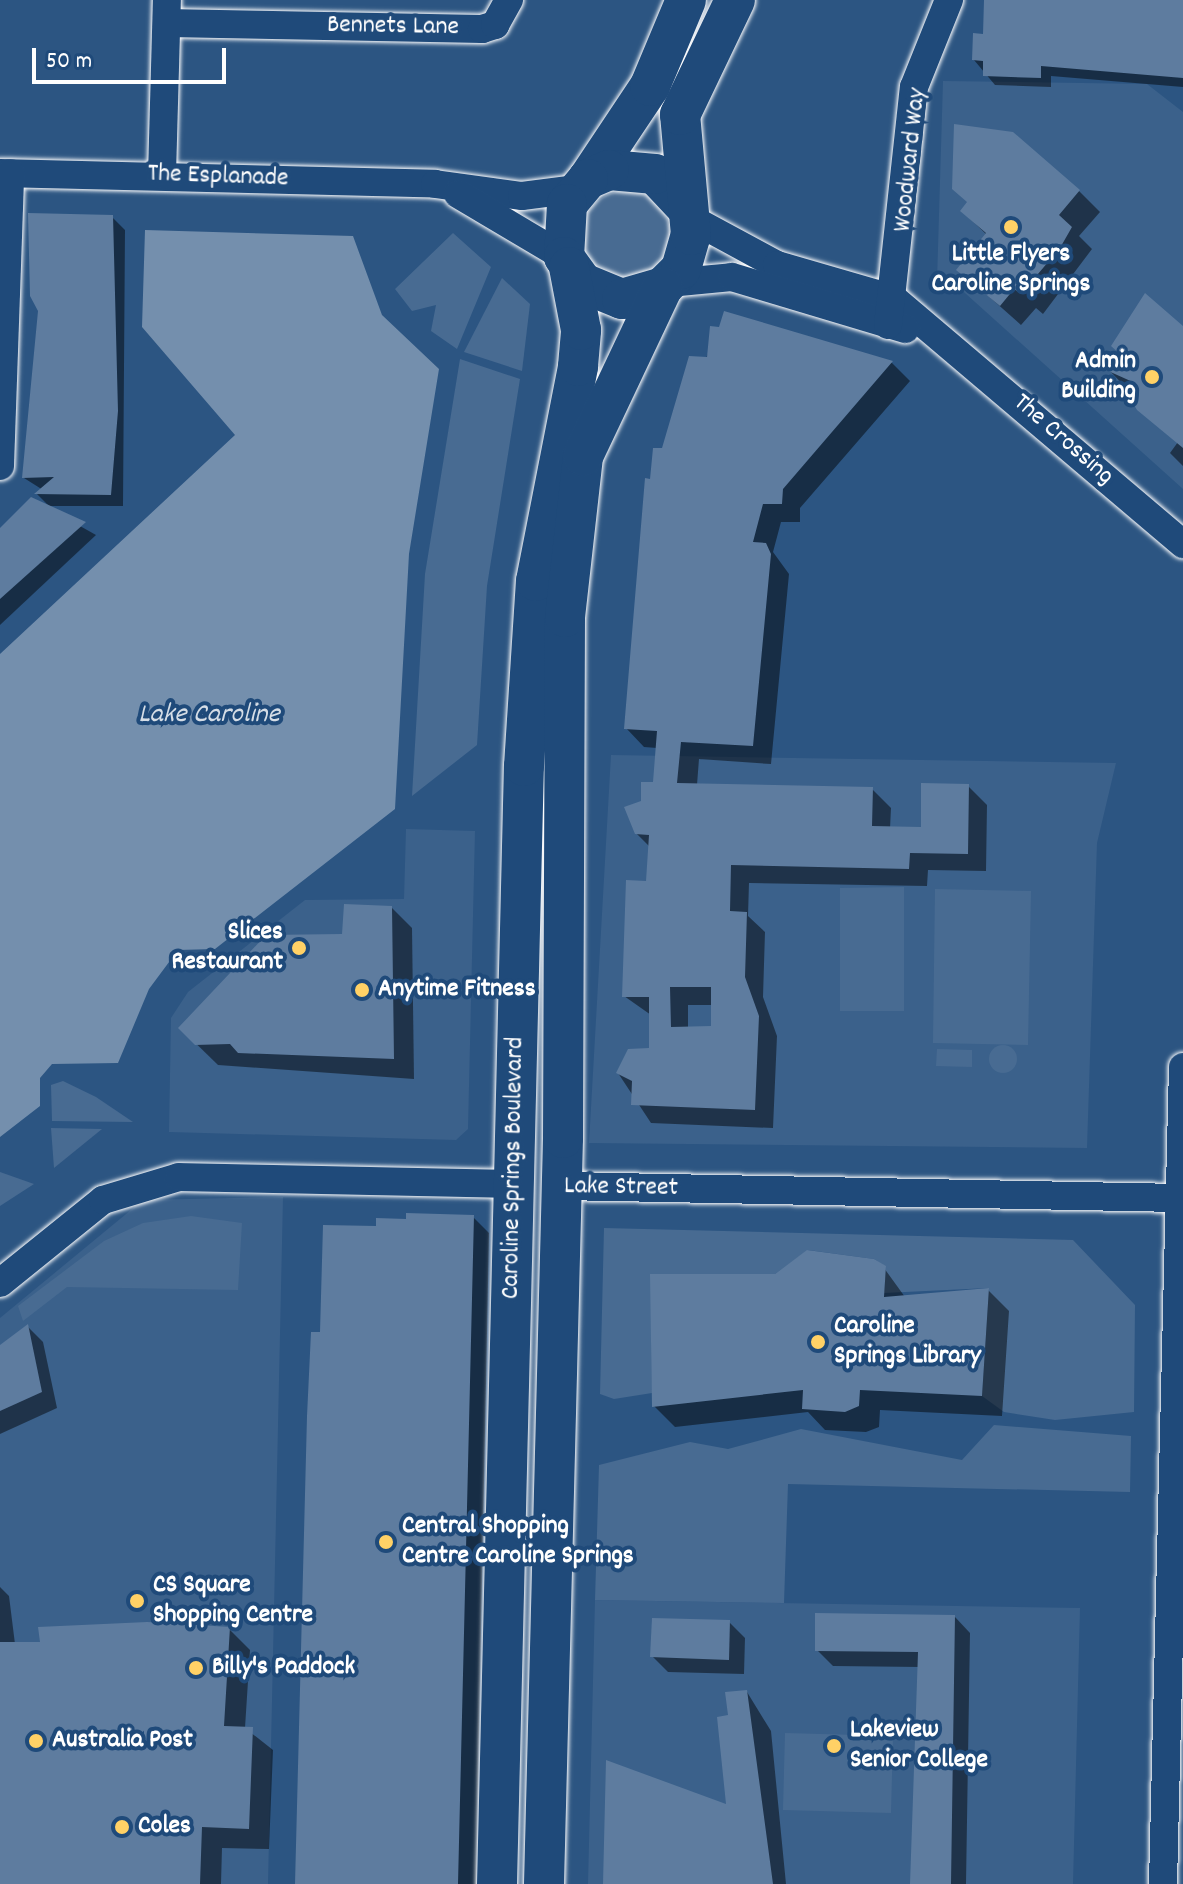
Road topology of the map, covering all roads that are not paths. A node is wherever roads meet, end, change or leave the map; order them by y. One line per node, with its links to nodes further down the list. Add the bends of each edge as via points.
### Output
1 (509, 0): 5 (street, Bennets Lane, via 495,25 482,29)
2 (686, 0): 9 (main road, via 650,86)
3 (735, 0): 10 (main road, via 680,115)
4 (949, 0): 13 (street, Woodward Way, via 914,87)
5 (167, 11): 7 (street)
6 (5, 173): 7 (street, The Esplanade); 14 (street)
7 (162, 175): 8 (street, The Esplanade)
8 (435, 184): 9 (street, The Esplanade, via 522,196); 11 (street, The Esplanade)
9 (583, 184): 10 (main road, via 632,168 664,181); 11 (main road, via 561,221)
10 (688, 212): 12 (main road, via 688,253); 13 (street, The Crossing, via 777,265)
11 (566, 262): 12 (main road, via 601,295 622,299); 18 (main road, Caroline Springs Boulevard, via 581,330 536,581)
12 (666, 285): 13 (street, The Crossing, via 732,277); 19 (main road, Caroline Springs Boulevard, via 583,456 565,617)
13 (891, 312): 16 (street, The Crossing, via 941,339)
14 (2, 320): 15 (street)
15 (0, 466)
16 (1183, 544)
17 (1183, 1067): 20 (street)
18 (512, 1184): 19 (main road, Lake Street); 21 (street, Lake Street, via 179,1177 103,1200); 22 (main road, Caroline Springs Boulevard)
19 (561, 1186): 20 (street, Lake Street); 23 (main road, Caroline Springs Boulevard)
20 (1178, 1198): 24 (street)
21 (0, 1283)
22 (497, 1884)
23 (544, 1884)
24 (1163, 1884)

